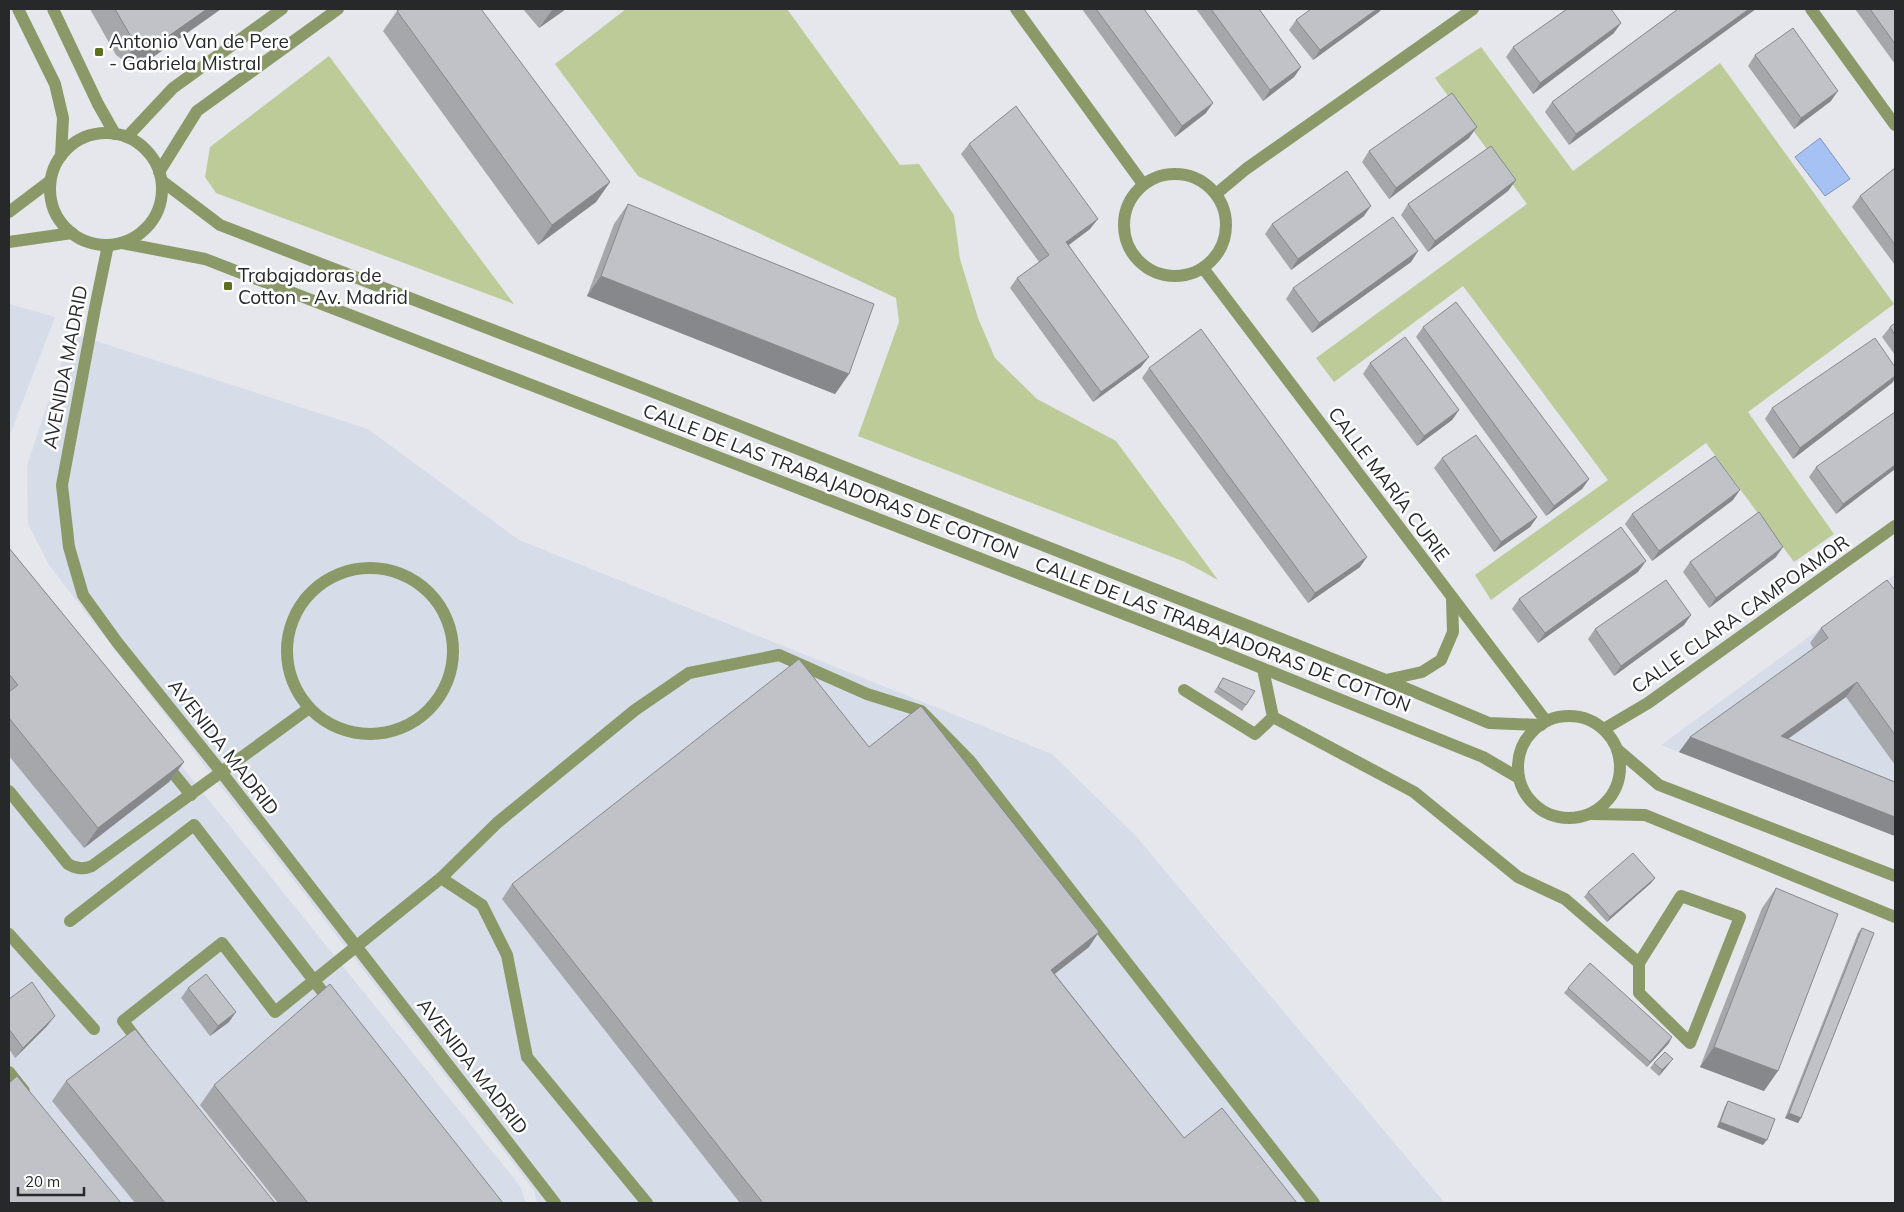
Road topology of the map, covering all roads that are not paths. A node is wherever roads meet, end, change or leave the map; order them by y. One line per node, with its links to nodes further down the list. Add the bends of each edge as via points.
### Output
1 (18, 9): 10 (street, via 55,84 63,118)
2 (53, 9): 9 (street, via 98,104)
3 (282, 9): 9 (street, via 173,88)
4 (338, 9): 11 (street, via 197,110)
5 (1016, 9): 13 (street)
6 (1473, 9): 14 (street, via 1246,169)
7 (1810, 9): 8 (street)
8 (1895, 125)
9 (121, 135): 10 (street, via 89,136 74,143); 11 (street, via 138,142 149,153)
10 (61, 156): 12 (street)
11 (161, 177): 18 (street, via 162,197 153,219 136,236); 24 (street, CALLE DE LAS TRABAJADORAS DE COTTON, via 220,225)
12 (50, 181): 15 (street); 16 (street, via 54,210)
13 (1143, 184): 14 (street, via 1164,175 1186,175 1203,182); 20 (street, via 1129,202 1124,219 1125,237 1135,258 1148,270 1164,276 1182,276)
14 (1216, 194): 20 (street, via 1224,209 1227,226 1223,244)
15 (9, 212)
16 (72, 233): 17 (street); 19 (street, via 83,240)
17 (9, 242)
18 (122, 242): 19 (street); 23 (street, CALLE DE LAS TRABAJADORAS DE COTTON, via 205,259)
19 (108, 245): 32 (street, AVENIDA MADRID, via 62,485 69,547 83,595 116,642)
20 (1203, 268): 22 (street, CALLE MARÍA CURIE)
21 (1895, 526): 29 (street, CALLE CLARA CAMPOAMOR, via 1648,703)
22 (1452, 600): 24 (street, via 1453,632 1441,660 1422,672); 28 (street, CALLE MARÍA CURIE)
23 (1263, 669): 27 (street); 33 (street, CALLE DE LAS TRABAJADORAS DE COTTON, via 1483,757)
24 (1386, 680): 28 (street, CALLE DE LAS TRABAJADORAS DE COTTON, via 1489,722)
25 (1184, 690): 27 (street, via 1255,734)
26 (308, 709): 26 (street, via 345,732 389,733 428,712 451,675 453,631 432,592 395,569 351,568 312,589 288,626 287,670); 32 (street)
27 (1273, 717): 43 (street, via 1414,792 1518,877 1564,899)
28 (1543, 723): 29 (street, via 1563,715 1578,716 1592,720); 33 (street, via 1523,744 1518,760)
29 (1604, 729): 31 (street)
30 (154, 748): 35 (street)
31 (1618, 750): 36 (street, via 1621,766 1613,794); 37 (street, via 1659,785)
32 (222, 773): 35 (street); 42 (street, AVENIDA MADRID)
33 (1519, 778): 36 (street, via 1533,804 1546,813 1575,818)
34 (9, 791): 35 (street, via 68,864 86,869)
35 (191, 794)
36 (1590, 814): 39 (street, via 1645,815)
37 (1895, 876)
38 (441, 878): 42 (street); 51 (street, via 482,905 507,955 526,1057); 52 (street, via 497,823 635,710 689,673 779,655 867,694 921,711 970,761)
39 (1895, 917)
40 (70, 921): 44 (street, via 194,825)
41 (9, 934): 46 (street)
42 (357, 947): 44 (street); 50 (street, AVENIDA MADRID)
43 (1639, 963): 43 (street, via 1639,993 1690,1043 1740,917 1682,896)
44 (314, 982): 45 (street); 47 (street, via 275,1012 222,943 123,1021)
45 (338, 1012)
46 (94, 1029)
47 (146, 1051)
48 (9, 1072): 49 (street)
49 (34, 1103)
50 (555, 1203)
51 (647, 1203)
52 (1314, 1203)

